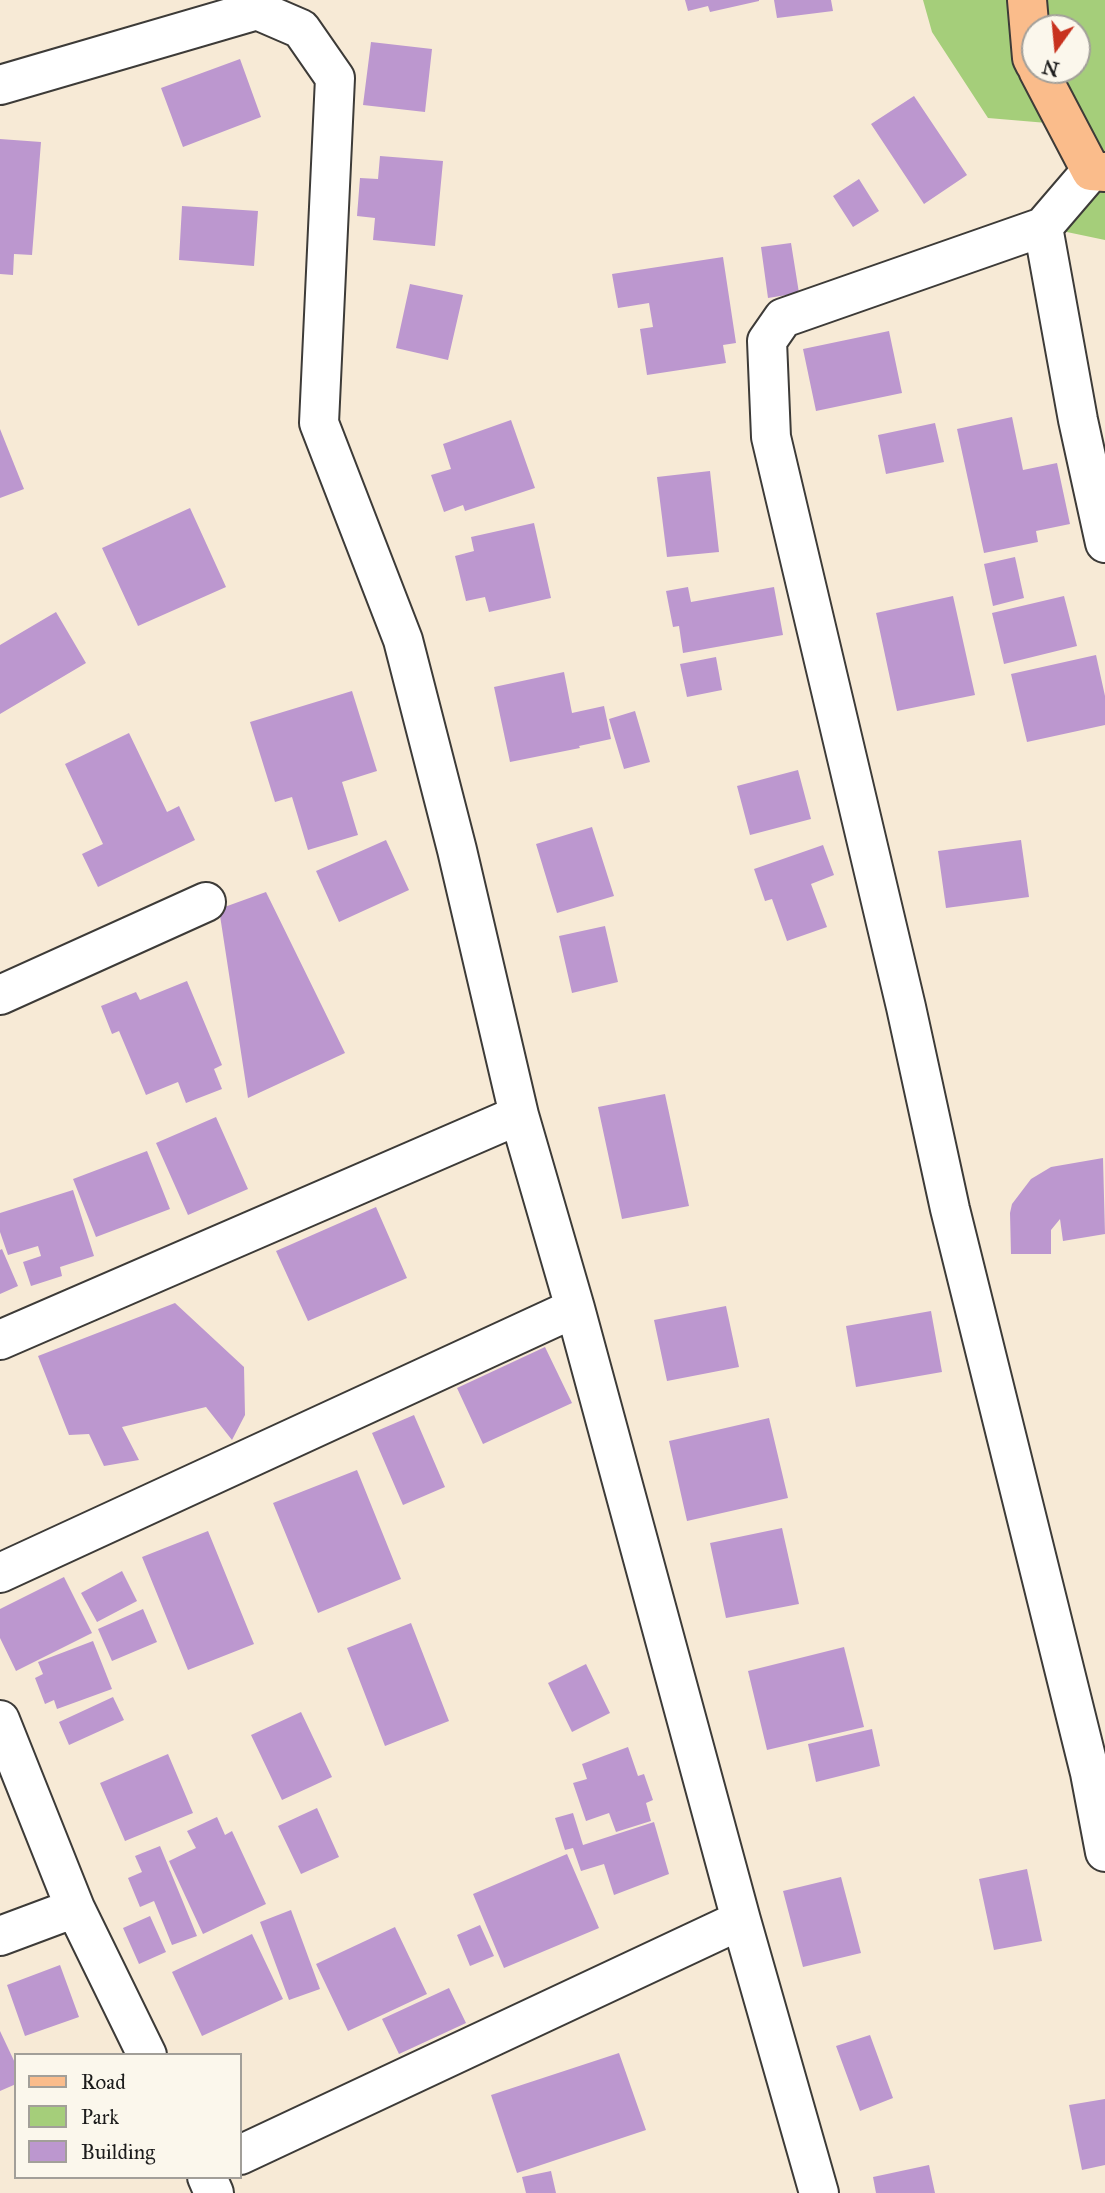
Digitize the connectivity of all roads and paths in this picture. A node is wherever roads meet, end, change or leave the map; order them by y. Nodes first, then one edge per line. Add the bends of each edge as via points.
1 (1046, 84) edge
2 (0, 85) edge
3 (1098, 172) edge
4 (1042, 227) junction
5 (1105, 543) edge
6 (206, 902) dead end
7 (0, 995) edge
8 (519, 1115) junction
9 (575, 1308) junction
10 (0, 1340) edge
11 (0, 1573) edge
12 (0, 1720) edge
13 (1105, 1852) edge
14 (75, 1908) junction
15 (741, 1920) junction
16 (0, 1936) edge
17 (146, 2053) edge
18 (242, 2154) edge
19 (819, 2193) edge

1 - 3 main road
2 - 8 street via 257,10 301,29 335,78 319,423 402,640
3 - 4 street
4 - 5 street
4 - 13 street via 783,318 768,341 770,424 950,1209 1090,1773
6 - 7 street
8 - 9 street
8 - 10 street
9 - 11 street
9 - 15 street
12 - 14 street
14 - 16 street
14 - 17 street
15 - 18 street
15 - 19 street

